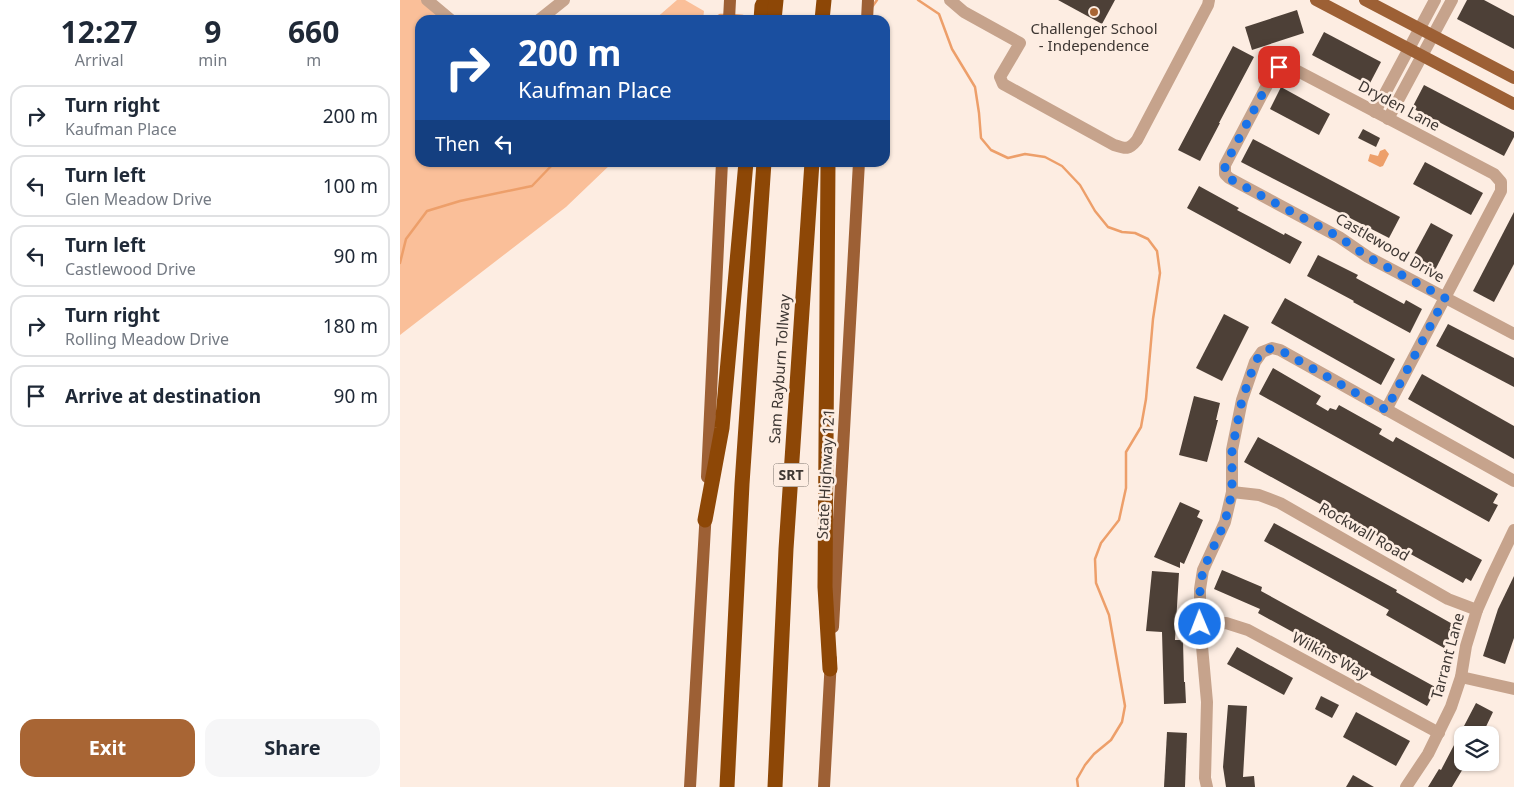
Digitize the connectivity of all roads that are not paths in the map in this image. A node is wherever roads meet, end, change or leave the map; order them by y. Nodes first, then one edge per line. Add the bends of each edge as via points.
1 (427, 0) edge
2 (564, 0) edge
3 (730, 0) edge
4 (764, 0) edge
5 (776, 0) edge
6 (824, 0) edge
7 (868, 0) edge
8 (950, 0) edge
9 (1209, 0) edge
10 (1316, 0) edge
11 (1365, 0) edge
12 (1435, 0) edge
13 (1452, 0) edge
14 (444, 15) edge
15 (544, 15) edge
16 (729, 15) edge
17 (762, 15) edge
18 (774, 15) edge
19 (822, 15) edge
20 (867, 15) edge
21 (1420, 28) junction
22 (1433, 35) junction
23 (1409, 49) junction
24 (1422, 56) junction
25 (1514, 78) edge
26 (1514, 104) edge
27 (1376, 112) junction
28 (1388, 119) junction
29 (722, 167) edge
30 (746, 167) edge
31 (764, 167) edge
32 (812, 167) edge
33 (828, 167) edge
34 (859, 167) edge
35 (1225, 174) joint
36 (1445, 298) junction
37 (1514, 334) edge
38 (1386, 410) junction
39 (1514, 481) edge
40 (1232, 492) junction
41 (705, 520) junction
42 (1514, 530) edge
43 (1477, 610) junction
44 (1200, 624) junction
45 (830, 669) junction
46 (1461, 677) junction
47 (1514, 689) edge
48 (1439, 733) junction
49 (690, 787) edge
50 (727, 787) edge
51 (775, 787) edge
52 (824, 787) edge
53 (1207, 787) edge
54 (1406, 787) edge

1 - 14 street
2 - 15 street
3 - 16 main road
4 - 17 highway
5 - 18 highway
6 - 19 highway
7 - 20 main road
8 - 9 street via 964,12 1020,42 1000,77 1004,84 1125,148 1137,140
10 - 23 main road
11 - 21 main road
12 - 21 street
13 - 22 street
21 - 22 main road
21 - 23 street
22 - 24 street
22 - 25 main road
23 - 24 main road
23 - 27 street
24 - 26 main road
24 - 28 street
27 - 28 street, Dryden Lane
27 - 35 street, Dryden Lane via 1288,66 1279,67 1225,165
28 - 36 street, Dryden Lane via 1494,174 1501,182 1501,191
29 - 41 main road
30 - 41 highway via 722,428
31 - 50 highway, Sam Rayburn Tollway via 742,484
32 - 51 highway, Sam Rayburn Tollway / SRT via 786,549
33 - 45 highway via 825,587
34 - 45 main road, State Highway 121
35 - 36 street, Castlewood Drive
36 - 37 street, Castlewood Drive
36 - 38 street
38 - 39 street
38 - 40 street via 1280,350 1272,348 1262,352 1255,362 1242,400 1232,450
40 - 43 street, Rockwall Road via 1259,495 1280,503 1448,599
40 - 44 street via 1225,522 1203,570
41 - 49 main road
42 - 43 street, Tarrant Lane
43 - 46 street, Tarrant Lane
44 - 48 street, Wilkins Way via 1226,623 1248,630
44 - 53 street via 1207,702
45 - 52 main road, State Highway 121
46 - 47 street
46 - 48 street, Tarrant Lane
48 - 54 street, Tarrant Lane

